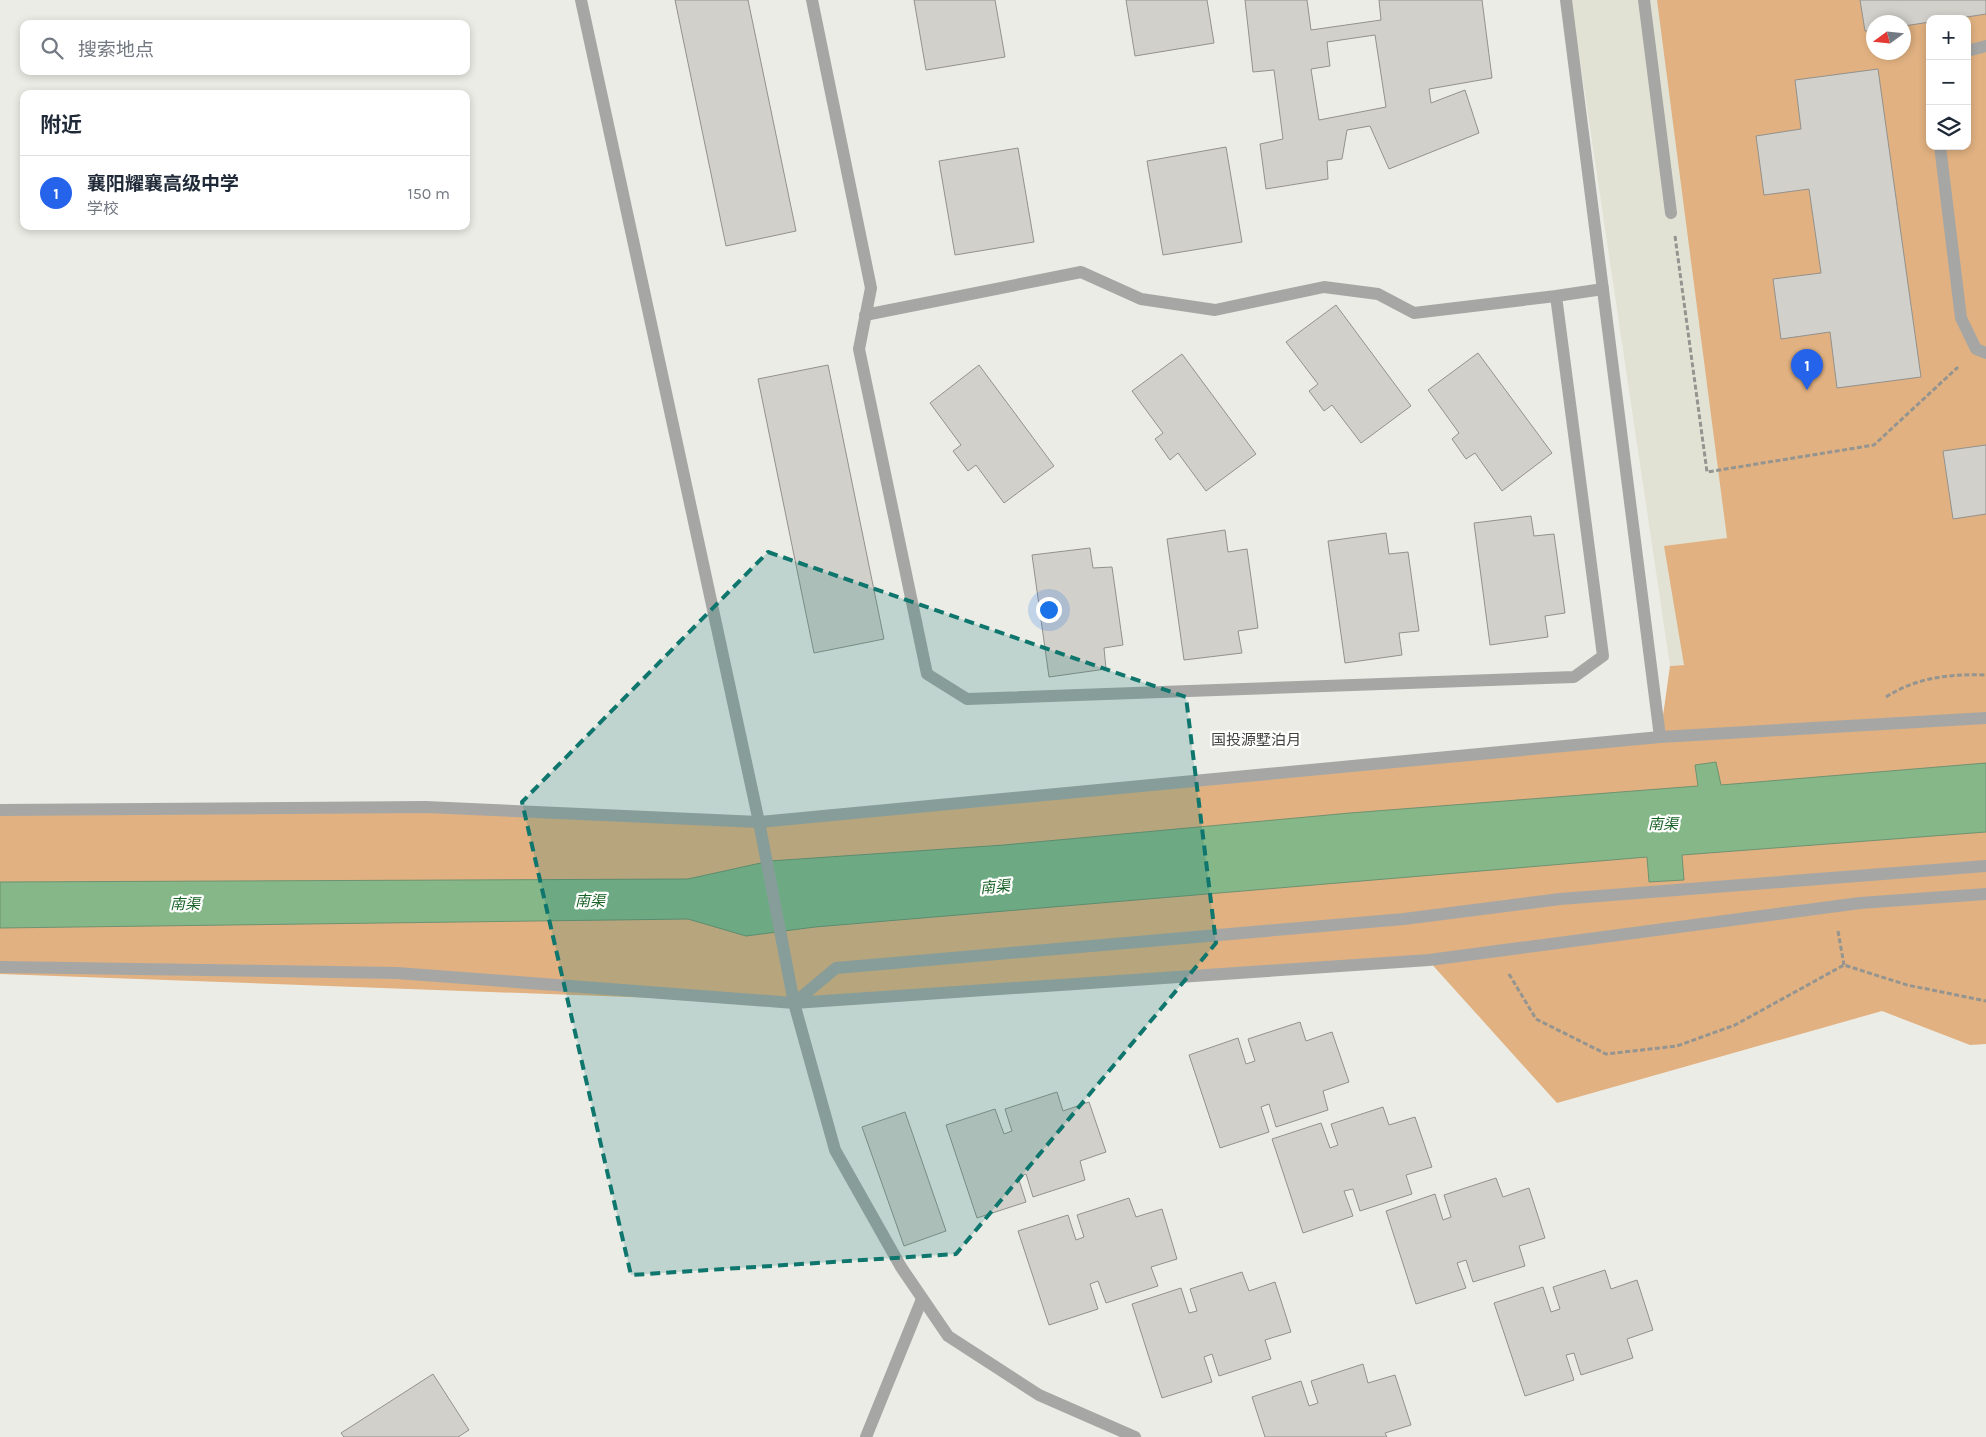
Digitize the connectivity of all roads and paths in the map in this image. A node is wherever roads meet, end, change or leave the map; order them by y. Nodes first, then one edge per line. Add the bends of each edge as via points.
1 (581, 0) edge
2 (812, 0) edge
3 (1566, 0) edge
4 (1644, 0) edge
5 (1986, 46) edge
6 (1971, 50) edge
7 (1940, 150) edge
8 (1672, 213) joint
9 (1603, 288) junction
10 (1556, 296) junction
11 (866, 316) junction
12 (1981, 351) edge
13 (1986, 675) edge
14 (1884, 699) dead end
15 (1986, 718) edge
16 (1660, 737) junction
17 (0, 810) edge
18 (759, 822) junction
19 (1986, 866) edge
20 (1986, 894) edge
21 (1833, 907) junction
22 (1494, 951) junction
23 (1844, 965) junction
24 (0, 968) edge
25 (1985, 1000) edge
26 (794, 1003) junction
27 (922, 1299) junction
28 (866, 1437) edge
29 (1135, 1437) edge

1 - 18 street
2 - 11 street via 871,288
3 - 9 street
4 - 8 street
5 - 6 street
7 - 12 street via 1961,318
8 - 12 path via 1707,472 1874,445
9 - 10 street
9 - 16 street
10 - 11 street via 1414,313 1378,294 1324,287 1215,310 1141,299 1081,272
10 - 11 street via 1603,656 1574,677 966,700 927,674 858,349
13 - 14 path via 1925,678 1898,689
15 - 16 street
16 - 18 street
17 - 18 street via 426,807
18 - 26 street
19 - 26 street via 1560,899 1404,919 836,968
20 - 21 street
21 - 22 street
21 - 23 path
22 - 23 path via 1536,1019 1606,1054 1677,1046 1735,1025
22 - 26 street via 1419,961
23 - 25 path via 1907,986
24 - 26 street via 397,973
26 - 27 street via 835,1150 900,1267
27 - 28 street
27 - 29 street via 948,1336 1039,1395

